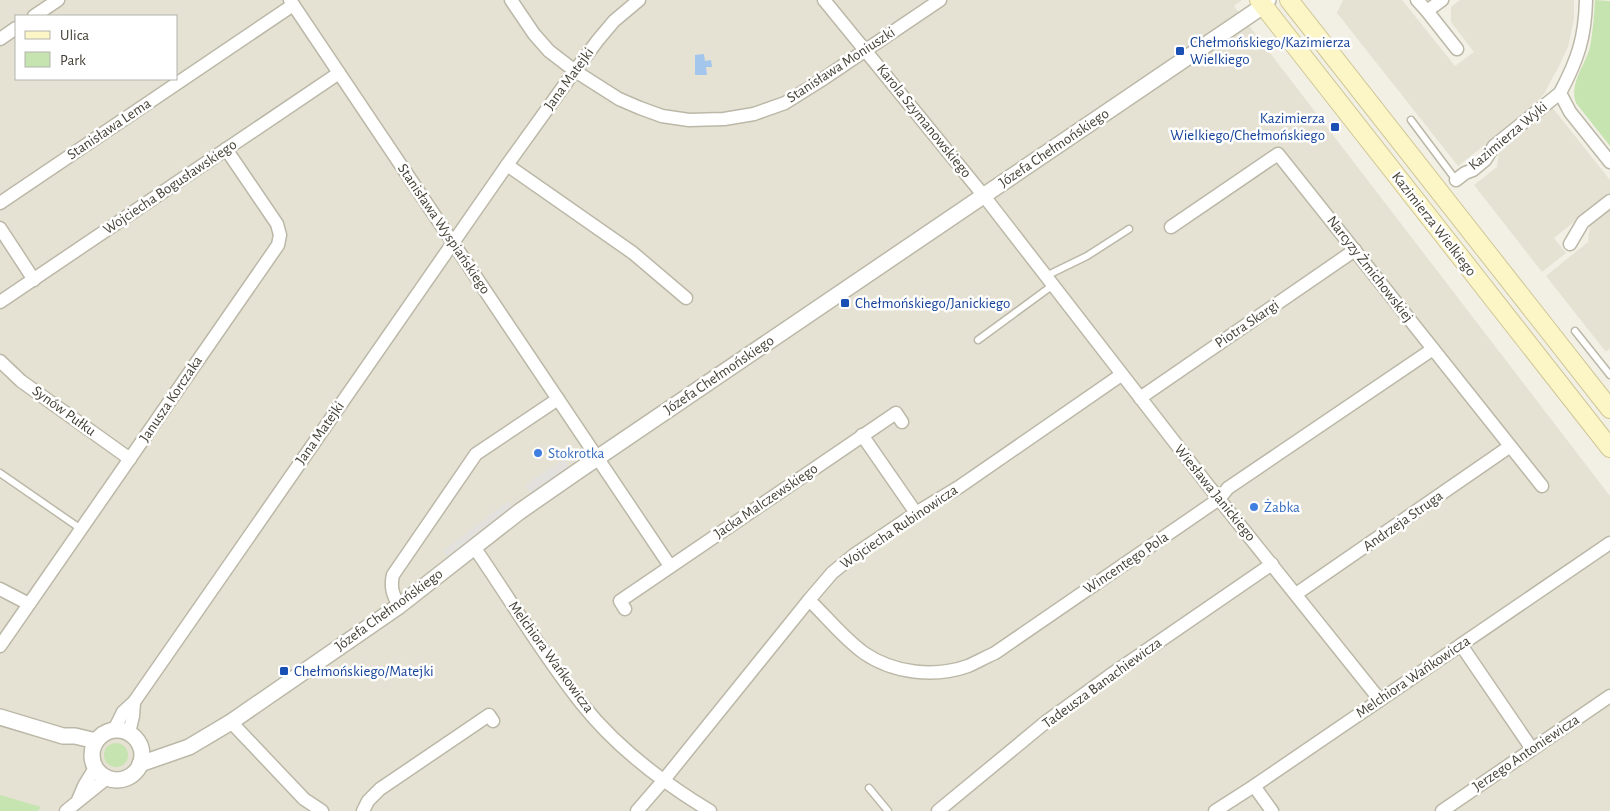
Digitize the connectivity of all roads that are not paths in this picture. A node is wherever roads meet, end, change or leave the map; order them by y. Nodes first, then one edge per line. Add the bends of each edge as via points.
1 (58, 0) edge
2 (510, 0) edge
3 (639, 0) edge
4 (824, 0) edge
5 (940, 0) edge
6 (1290, 0) edge
7 (1417, 0) edge
8 (1442, 0) edge
9 (1586, 0) edge
10 (291, 2) edge
11 (1263, 2) edge
12 (1427, 11) junction
13 (36, 15) edge
14 (15, 29) edge
15 (0, 39) edge
16 (1457, 49) dead end
17 (866, 50) junction
18 (575, 71) junction
19 (339, 73) junction
20 (1560, 93) junction
21 (1411, 120) dead end
22 (1384, 121) junction
23 (1365, 135) junction
24 (226, 149) junction
25 (1610, 162) edge
26 (507, 166) junction
27 (1456, 180) joint
28 (984, 196) junction
29 (1610, 201) edge
30 (0, 203) edge
31 (1171, 227) dead end
32 (0, 228) edge
33 (1129, 229) dead end
34 (453, 243) junction
35 (1570, 244) dead end
36 (1355, 250) junction
37 (34, 280) junction
38 (1050, 281) junction
39 (686, 298) dead end
40 (0, 302) edge
41 (1575, 331) dead end
42 (978, 340) dead end
43 (1433, 349) junction
44 (0, 361) edge
45 (1121, 375) junction
46 (1610, 375) edge
47 (1140, 398) junction
48 (558, 399) junction
49 (1610, 409) edge
50 (902, 422) dead end
51 (862, 436) junction
52 (1509, 447) junction
53 (1610, 448) edge
54 (598, 458) junction
55 (130, 459) junction
56 (0, 473) edge
57 (1542, 486) dead end
58 (1219, 499) junction
59 (916, 513) junction
60 (81, 529) junction
61 (474, 547) junction
62 (1608, 549) edge
63 (1272, 564) junction
64 (670, 566) junction
65 (0, 589) edge
66 (1296, 594) junction
67 (809, 600) junction
68 (29, 604) junction
69 (399, 606) junction
70 (625, 609) dead end
71 (1461, 645) junction
72 (0, 646) edge
73 (1610, 696) edge
74 (1380, 700) junction
75 (0, 717) edge
76 (493, 721) dead end
77 (232, 722) junction
78 (121, 731) junction
79 (140, 746) junction
80 (1532, 749) junction
81 (172, 752) junction
82 (97, 760) junction
83 (140, 764) junction
84 (663, 781) junction
85 (1254, 786) junction
86 (869, 788) dead end
87 (66, 811) edge
88 (322, 811) edge
89 (363, 811) edge
90 (637, 811) edge
91 (710, 811) edge
92 (888, 811) edge
93 (938, 811) edge
94 (1215, 811) edge
95 (1272, 811) edge
96 (1442, 811) edge

1 - 13 street
2 - 18 street, Stanisława Moniuszki via 544,45
3 - 18 street, Jana Matejki via 614,21
4 - 17 street, Karola Szymanowskiego
5 - 17 street, Stanisława Moniuszki
6 - 22 main road, Kazimierza Wielkiego
7 - 12 street
8 - 12 street
9 - 20 street via 1582,42
10 - 19 street, Stanisława Wyspiańskiego
10 - 30 street, Stanisława Lema
11 - 23 main road, Kazimierza Wielkiego
11 - 28 street, Józefa Chełmońskiego
12 - 16 street
14 - 15 street
17 - 18 street, Stanisława Moniuszki via 785,102 754,114 724,119 689,120 662,116 619,99
17 - 28 street, Karola Szymanowskiego
18 - 26 street, Jana Matejki
19 - 24 street, Wojciecha Bogusławskiego
19 - 34 street, Stanisława Wyspiańskiego
20 - 25 street via 1570,112
20 - 27 street, Kazimierza Wyki via 1494,146 1485,160
21 - 27 lane
22 - 23 main road
22 - 49 main road, Kazimierza Wielkiego
23 - 53 main road, Kazimierza Wielkiego
24 - 37 street, Wojciecha Bogusławskiego
24 - 55 street, Janusza Korczaka via 277,224 278,245
26 - 34 street, Jana Matejki
26 - 39 street via 633,253
28 - 38 street, Wiesława Janickiego
28 - 54 street, Józefa Chełmońskiego
29 - 35 street via 1583,222
31 - 36 street, Narcyzy Żmichowskiej via 1278,154
32 - 37 street
33 - 38 lane
34 - 48 street, Stanisława Wyspiańskiego
34 - 78 street, Jana Matejki via 134,702 133,716
36 - 43 street, Narcyzy Żmichowskiej
36 - 47 street, Piotra Skargi
37 - 40 street, Wojciecha Bogusławskiego
38 - 42 lane
38 - 45 street, Wiesława Janickiego
41 - 46 lane
43 - 52 street, Narcyzy Żmichowskiej
43 - 58 street, Wincentego Pola via 1228,488
44 - 55 street, Synów Pułku via 21,381
45 - 47 street, Wiesława Janickiego
45 - 59 street, Wojciecha Rubinowicza
47 - 58 street, Wiesława Janickiego
48 - 54 street, Stanisława Wyspiańskiego
48 - 69 street via 476,454 393,575 393,594
50 - 51 street, Jacka Malczewskiego via 896,412
51 - 59 street
51 - 64 street, Jacka Malczewskiego
52 - 57 street, Narcyzy Żmichowskiej
52 - 66 street, Andrzeja Struga
54 - 61 street, Józefa Chełmońskiego
54 - 64 street
55 - 60 street, Janusza Korczaka
56 - 60 lane
58 - 63 street, Wiesława Janickiego
58 - 67 street, Wincentego Pola via 996,653 967,666 921,673 892,667 865,654
59 - 67 street, Wojciecha Rubinowicza via 854,555 832,573
60 - 68 street, Janusza Korczaka
61 - 69 street, Józefa Chełmońskiego
61 - 84 street, Melchiora Wańkowicza via 582,705
62 - 71 street, Melchiora Wańkowicza
63 - 66 street, Wiesława Janickiego
63 - 93 street, Tadeusza Banachiewicza via 1047,721
64 - 70 street, Jacka Malczewskiego via 620,601
65 - 68 street
66 - 74 street, Wiesława Janickiego
67 - 84 street, Wojciecha Rubinowicza
68 - 72 street, Janusza Korczaka
69 - 77 street, Józefa Chełmońskiego
71 - 74 street, Melchiora Wańkowicza
71 - 80 street
73 - 80 street, Jerzego Antoniewicza
74 - 85 street, Melchiora Wańkowicza
75 - 82 street via 63,736 75,736
76 - 89 street via 489,715 380,789
77 - 81 street, Józefa Chełmońskiego via 196,744
77 - 88 street via 304,799
78 - 79 street via 133,736
78 - 82 street via 107,732
79 - 81 street, Józefa Chełmońskiego
79 - 83 street
80 - 96 street, Jerzego Antoniewicza
81 - 83 street, Józefa Chełmońskiego
82 - 83 street via 121,780 129,777
82 - 87 street via 78,800
84 - 90 street, Wojciecha Rubinowicza
84 - 91 street, Melchiora Wańkowicza
85 - 94 street, Melchiora Wańkowicza
85 - 95 street
86 - 92 lane

